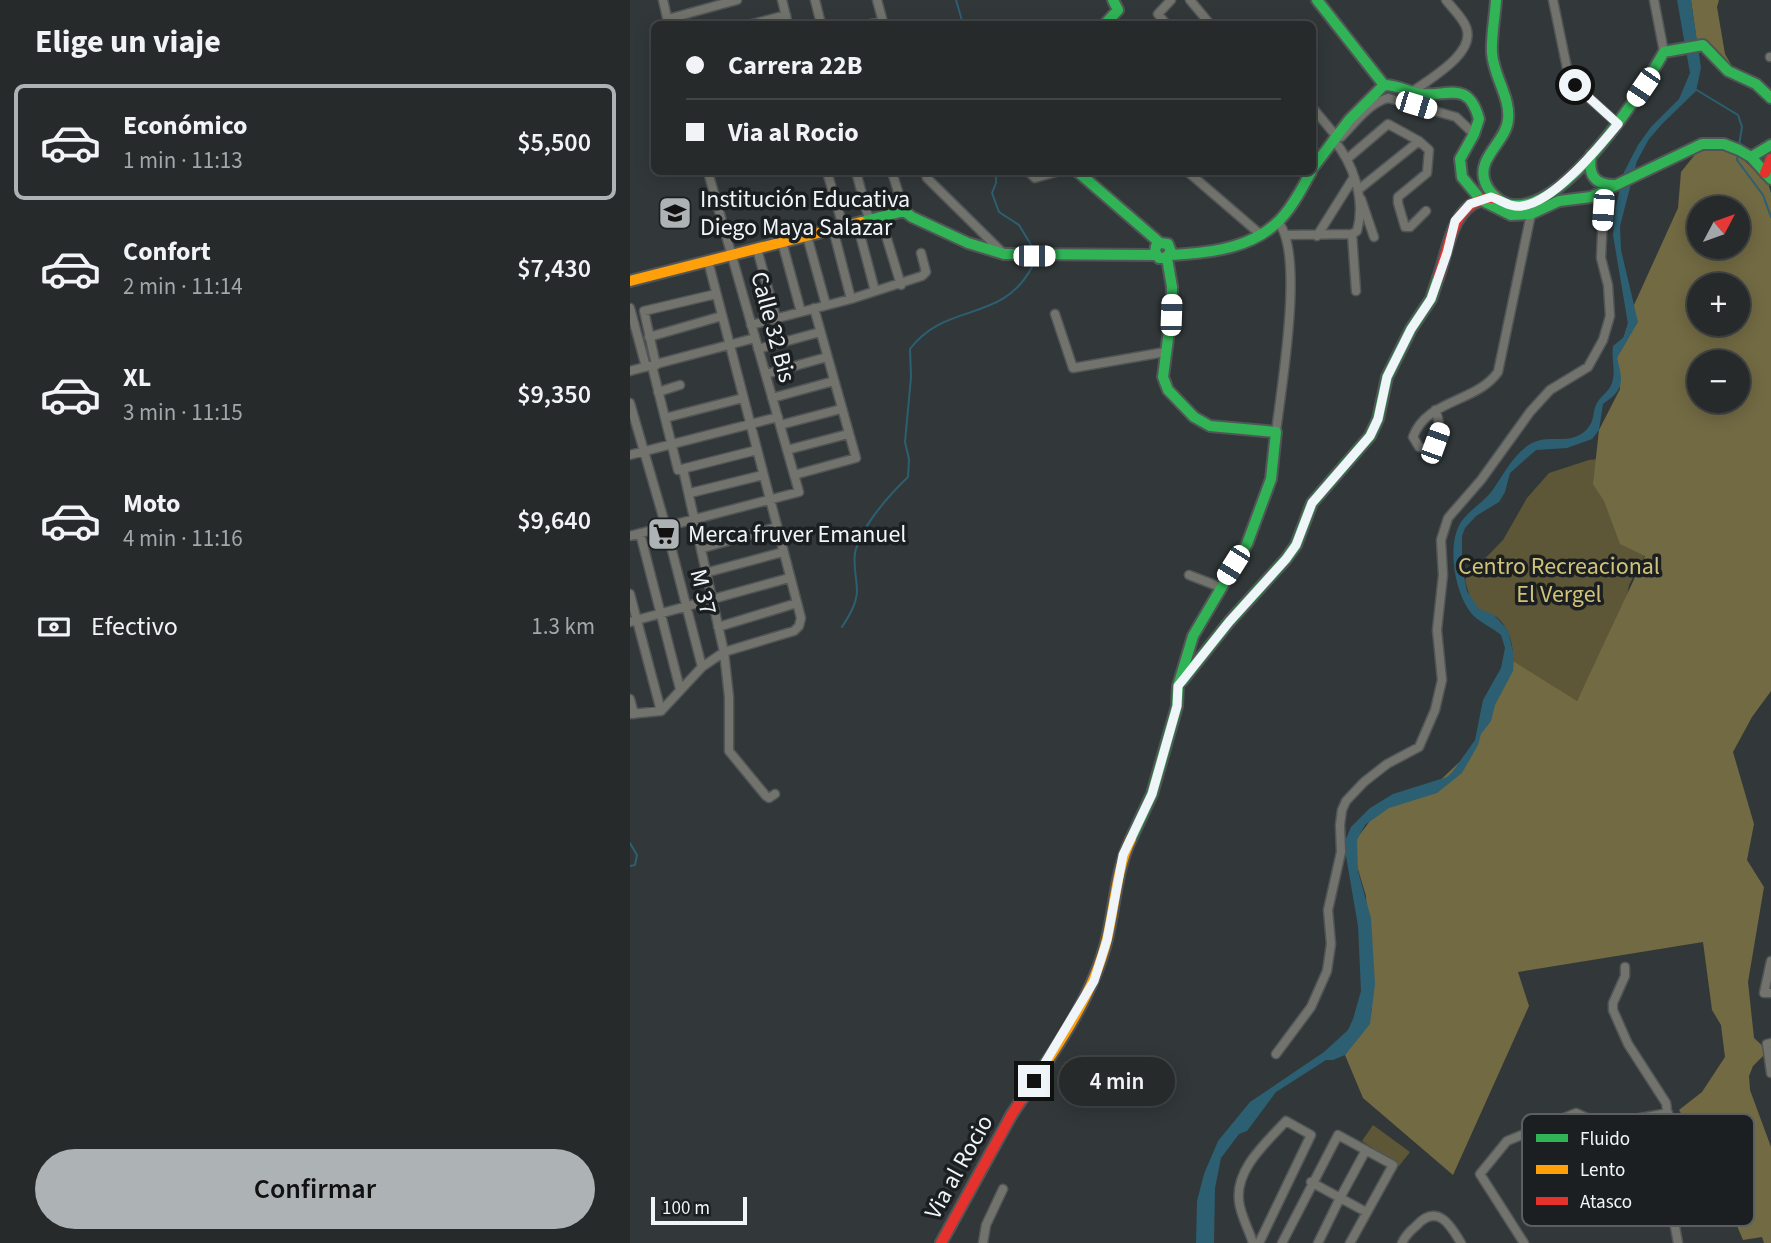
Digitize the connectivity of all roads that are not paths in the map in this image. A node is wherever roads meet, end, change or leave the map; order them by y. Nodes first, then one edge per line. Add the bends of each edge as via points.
1 (663, 0) edge
2 (737, 0) edge
3 (782, 0) edge
4 (815, 0) edge
5 (1113, 0) edge
6 (1171, 0) edge
7 (1190, 0) edge
8 (1446, 0) edge
9 (1496, 0) edge
10 (1553, 0) edge
11 (1654, 0) edge
12 (879, 1) edge
13 (1323, 2) edge
14 (787, 20) edge
15 (668, 21) edge
16 (671, 21) edge
17 (820, 21) edge
18 (883, 21) edge
19 (1108, 21) edge
20 (1164, 21) edge
21 (1208, 21) edge
22 (1670, 50) junction
23 (1384, 85) junction
24 (1412, 92) junction
25 (1771, 98) edge
26 (1316, 113) edge
27 (1618, 124) junction
28 (1474, 134) junction
29 (1335, 139) junction
30 (1419, 141) junction
31 (1771, 145) edge
32 (1591, 155) junction
33 (1751, 158) junction
34 (1348, 159) junction
35 (1771, 159) edge
36 (1316, 163) edge
37 (709, 175) edge
38 (828, 175) edge
39 (857, 175) edge
40 (893, 175) edge
41 (926, 175) edge
42 (1082, 175) edge
43 (1191, 175) edge
44 (1309, 175) edge
45 (1768, 176) edge
46 (1354, 177) junction
47 (1569, 177) junction
48 (1609, 188) junction
49 (1359, 193) junction
50 (1497, 199) junction
51 (1584, 199) junction
52 (1481, 200) junction
53 (904, 211) junction
54 (1426, 211) dead end
55 (1531, 214) junction
56 (875, 218) junction
57 (1279, 222) junction
58 (857, 223) junction
59 (838, 228) junction
60 (1260, 234) junction
61 (1352, 234) junction
62 (1286, 235) junction
63 (807, 236) junction
64 (1317, 236) junction
65 (1374, 237) dead end
66 (782, 242) junction
67 (757, 249) junction
68 (921, 253) dead end
69 (1163, 253) junction
70 (1004, 254) junction
71 (733, 255) junction
72 (708, 261) junction
73 (630, 281) edge
74 (901, 285) junction
75 (875, 291) junction
76 (1356, 291) dead end
77 (716, 294) junction
78 (851, 299) junction
79 (826, 305) junction
80 (630, 308) edge
81 (814, 308) junction
82 (802, 312) junction
83 (1055, 314) dead end
84 (722, 316) junction
85 (776, 318) junction
86 (751, 325) junction
87 (820, 332) junction
88 (649, 337) junction
89 (755, 338) junction
90 (729, 345) junction
91 (758, 349) junction
92 (1165, 352) junction
93 (827, 357) junction
94 (651, 366) junction
95 (630, 371) edge
96 (766, 374) junction
97 (834, 382) junction
98 (680, 385) dead end
99 (658, 392) junction
100 (743, 398) junction
101 (772, 398) junction
102 (630, 403) edge
103 (841, 409) junction
104 (1435, 411) junction
105 (665, 418) junction
106 (779, 421) junction
107 (750, 424) junction
108 (1276, 432) junction
109 (848, 434) junction
110 (672, 444) junction
111 (757, 450) junction
112 (787, 450) junction
113 (644, 452) junction
114 (630, 455) edge
115 (683, 468) junction
116 (763, 475) junction
117 (794, 475) junction
118 (690, 493) junction
119 (770, 501) junction
120 (695, 519) junction
121 (666, 527) junction
122 (777, 527) junction
123 (640, 533) junction
124 (630, 536) edge
125 (702, 548) junction
126 (783, 552) junction
127 (705, 573) junction
128 (1189, 575) dead end
129 (789, 578) junction
130 (1220, 587) junction
131 (630, 594) edge
132 (711, 600) junction
133 (797, 603) junction
134 (686, 606) junction
135 (660, 613) junction
136 (634, 621) edge
137 (718, 627) junction
138 (724, 652) junction
139 (702, 667) junction
140 (1178, 686) junction
141 (680, 689) junction
142 (630, 699) edge
143 (661, 711) junction
144 (632, 714) edge
145 (775, 794) dead end
146 (1771, 961) edge
147 (1625, 967) dead end
148 (1768, 993) edge
149 (1769, 1044) edge
150 (1276, 1054) dead end
151 (1771, 1073) edge
152 (1668, 1113) joint
153 (1662, 1114) edge
154 (1522, 1135) edge
155 (1366, 1150) junction
156 (1311, 1182) junction
157 (1003, 1189) dead end
158 (1339, 1198) junction
159 (1366, 1212) junction
160 (941, 1243) edge
161 (984, 1243) edge
162 (1253, 1243) edge
163 (1259, 1243) edge
164 (1282, 1243) edge
165 (1318, 1243) edge
166 (1350, 1243) edge
167 (1402, 1243) edge
168 (1461, 1243) edge
169 (1524, 1243) edge

1 - 15 street
2 - 16 street
3 - 14 street
4 - 17 street
5 - 19 main road via 1118,10
6 - 20 street via 1158,14
7 - 21 street
8 - 24 street via 1466,27 1468,38 1450,64
9 - 50 main road via 1492,54 1509,116 1502,140 1485,160 1483,178
10 - 27 street via 1569,74 1577,88
11 - 22 street
12 - 18 street
13 - 23 main road
22 - 25 main road via 1703,45 1728,71
22 - 27 main road
23 - 24 main road
23 - 29 main road
24 - 28 main road via 1459,93 1479,118
26 - 29 street
27 - 32 main road
28 - 29 street via 1455,117 1388,98
28 - 52 main road via 1460,168
29 - 34 street
29 - 36 main road
30 - 34 street via 1388,124
30 - 49 street
30 - 54 street via 1429,150 1427,173 1398,197 1398,203 1405,227
31 - 33 main road
32 - 47 main road
32 - 48 main road via 1591,175
33 - 45 main road
33 - 48 main road via 1724,144 1702,144
34 - 46 street
35 - 45 main road
37 - 71 street, Calle 32 Bis
38 - 59 street
39 - 56 street
40 - 53 street
41 - 70 street
42 - 69 main road via 1148,231
43 - 60 street
44 - 57 main road
46 - 49 street
46 - 64 street
47 - 50 main road via 1528,205 1511,206
47 - 51 main road via 1586,179 1590,189
48 - 51 main road
48 - 150 street via 1601,258 1610,316 1603,340 1588,366 1550,390 1530,412 1448,519 1441,540 1443,575 1437,630 1442,680 1435,710 1419,747 1364,782 1342,810 1341,852 1328,910 1331,944 1327,971 1311,1007
49 - 61 street via 1359,225
49 - 65 street
50 - 52 main road
51 - 55 main road via 1559,201
52 - 55 main road via 1511,215
52 - 140 main road via 1470,204 1455,221 1431,299 1387,377 1370,436 1312,503 1286,559
53 - 56 main road
53 - 70 main road via 968,243
55 - 104 street via 1498,372 1490,382
56 - 58 main road
56 - 74 street
57 - 60 main road
57 - 62 street
58 - 59 main road
58 - 75 street
59 - 63 main road
59 - 78 street
60 - 69 main road via 1231,249
61 - 64 street
61 - 76 street
62 - 64 street
62 - 108 street via 1290,300
63 - 66 main road
63 - 79 street
66 - 67 main road
66 - 82 street
67 - 71 main road
67 - 85 street
68 - 74 street via 926,272
69 - 70 main road
69 - 92 main road via 1172,287
71 - 72 main road
71 - 86 street, Calle 32 Bis
72 - 73 main road
72 - 77 street
74 - 75 street
75 - 78 street
77 - 84 street
77 - 88 street via 644,311
78 - 79 street
79 - 81 street
80 - 94 street
81 - 82 street
81 - 87 street
82 - 85 street
83 - 92 street via 1073,368
84 - 88 street
84 - 90 street
85 - 86 street
86 - 89 street, Calle 32 Bis
87 - 91 street
87 - 93 street
88 - 94 street
89 - 90 street
89 - 91 street, Calle 32 Bis
90 - 94 street
90 - 100 street
91 - 96 street, Calle 32 Bis
92 - 108 main road via 1163,377 1168,390 1194,418 1210,426
93 - 96 street
93 - 97 street
94 - 95 street
94 - 99 street
96 - 101 street, Calle 32 Bis
97 - 101 street
97 - 103 street
98 - 99 street
99 - 105 street
100 - 105 street
100 - 107 street
101 - 106 street, Calle 32 Bis
102 - 113 street, M 37
103 - 106 street
103 - 109 street
104 - 104 street via 1416,429 1413,437 1419,447 1427,449 1435,443 1440,428
105 - 110 street
106 - 107 street
106 - 112 street, Calle 32 Bis
107 - 110 street
107 - 111 street
108 - 130 main road, Via al Rocio via 1271,479 1247,544
109 - 112 street
109 - 117 street via 856,457
110 - 113 street
110 - 115 street via 678,470
111 - 115 street
111 - 116 street
112 - 117 street, Calle 32 Bis
113 - 114 street
113 - 121 street, M 37
115 - 118 street
116 - 118 street
116 - 119 street
117 - 119 street, Calle 32 Bis via 799,492
118 - 120 street
119 - 120 street
119 - 122 street
120 - 121 street
120 - 125 street
121 - 123 street
121 - 134 street, M 37
122 - 125 street
122 - 126 street
123 - 124 street
123 - 135 street
125 - 127 street
126 - 127 street
126 - 129 street
127 - 132 street
128 - 130 street
129 - 132 street
129 - 133 street
130 - 140 main road, Via al Rocio via 1194,636
131 - 136 street
132 - 134 street
132 - 137 street
133 - 137 street
133 - 138 street via 801,618 794,631
134 - 135 street
134 - 139 street, M 37
135 - 136 street
135 - 141 street
136 - 143 street
137 - 138 street
138 - 139 street
138 - 145 street via 729,751 769,798
139 - 141 street
140 - 160 main road, Via al Rocio via 1177,706 1152,794 1123,855 1094,981 1012,1114
141 - 143 street
142 - 144 street
143 - 144 street
146 - 148 street
147 - 152 street via 1613,1010 1628,1044 1663,1096
149 - 151 street
152 - 153 street
154 - 169 street via 1507,1141 1480,1174
155 - 156 street via 1338,1135
155 - 158 street
155 - 159 street via 1393,1165
156 - 158 street
156 - 164 street
157 - 161 street via 986,1225
158 - 159 street
158 - 165 street
159 - 166 street
162 - 163 street via 1238,1200 1243,1173 1286,1121 1311,1135
167 - 168 street via 1422,1219 1434,1216 1448,1222

